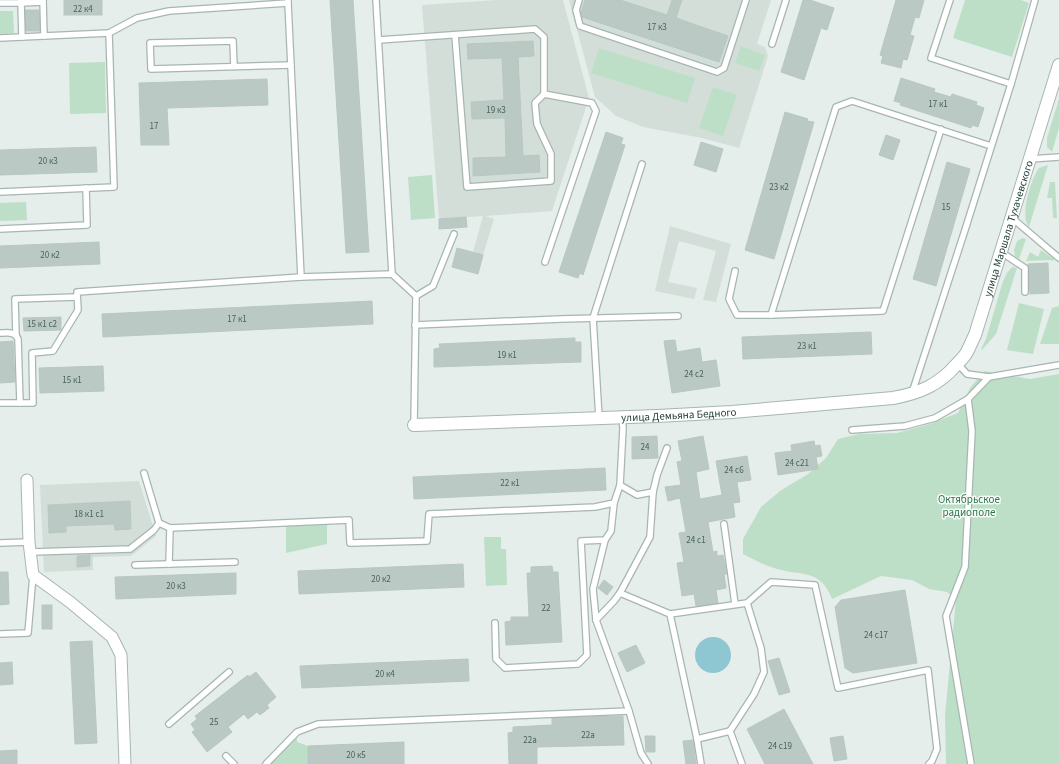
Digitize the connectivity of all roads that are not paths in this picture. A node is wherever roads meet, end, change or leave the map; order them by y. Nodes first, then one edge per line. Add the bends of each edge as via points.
1 (376, 0) edge
2 (579, 0) edge
3 (746, 0) edge
4 (786, 0) edge
5 (950, 0) edge
6 (1035, 0) edge
7 (21, 1) edge
8 (43, 1) edge
9 (288, 2) edge
10 (0, 3) edge
11 (110, 33) junction
12 (455, 35) junction
13 (44, 36) junction
14 (22, 37) junction
15 (0, 38) edge
16 (379, 40) junction
17 (772, 44) dead end
18 (291, 65) junction
19 (1059, 65) edge
20 (234, 67) junction
21 (1011, 84) junction
22 (544, 94) junction
23 (941, 129) junction
24 (991, 146) junction
25 (1059, 157) edge
26 (1030, 159) junction
27 (642, 164) dead end
28 (86, 188) junction
29 (0, 192) edge
30 (1011, 218) junction
31 (0, 229) edge
32 (454, 234) dead end
33 (1001, 252) junction
34 (1059, 258) edge
35 (545, 262) dead end
36 (735, 271) dead end
37 (392, 274) junction
38 (301, 277) junction
39 (1025, 292) dead end
40 (416, 296) junction
41 (77, 297) junction
42 (771, 315) junction
43 (678, 316) dead end
44 (593, 318) junction
45 (415, 325) junction
46 (0, 333) edge
47 (16, 335) junction
48 (958, 364) junction
49 (1059, 365) edge
50 (989, 377) junction
51 (940, 381) joint
52 (912, 394) junction
53 (968, 398) junction
54 (0, 403) edge
55 (20, 403) junction
56 (599, 418) junction
57 (622, 418) junction
58 (414, 425) joint
59 (852, 430) dead end
60 (667, 448) dead end
61 (144, 473) dead end
62 (27, 480) dead end
63 (620, 485) junction
64 (653, 492) junction
65 (614, 503) junction
66 (159, 524) junction
67 (724, 524) dead end
68 (170, 528) junction
69 (606, 540) junction
70 (0, 543) edge
71 (30, 547) junction
72 (235, 562) dead end
73 (169, 564) junction
74 (135, 565) dead end
75 (33, 575) junction
76 (620, 593) junction
77 (747, 603) junction
78 (736, 604) junction
79 (670, 614) junction
80 (596, 620) junction
81 (495, 623) dead end
82 (0, 634) edge
83 (229, 672) dead end
84 (630, 711) junction
85 (169, 724) dead end
86 (730, 731) junction
87 (697, 739) junction
88 (226, 756) dead end
89 (125, 764) edge
90 (234, 764) edge
91 (266, 764) edge
92 (648, 764) edge
93 (701, 764) edge
94 (742, 764) edge
95 (929, 764) edge
96 (971, 764) edge

1 - 16 lane
2 - 3 lane via 576,10 580,26 717,72 724,68
4 - 17 lane
5 - 21 lane via 931,58
6 - 21 lane
7 - 8 lane
7 - 10 lane
7 - 14 lane
8 - 13 lane
9 - 11 lane via 169,11 137,18
9 - 18 lane
11 - 13 lane
11 - 28 lane via 114,187
12 - 16 lane
12 - 22 lane via 535,29 544,37
12 - 22 lane via 467,188 551,181 551,154 537,124 535,103
13 - 14 lane
14 - 15 lane
16 - 37 lane
18 - 20 lane
18 - 38 lane
19 - 26 street, улица Маршала Тухачевского
20 - 20 lane via 151,70 150,43 233,41
21 - 24 lane
22 - 35 lane via 592,103 596,111
23 - 24 lane
23 - 42 lane via 883,311
23 - 42 lane via 852,101 836,107
24 - 52 lane
25 - 26 lane
26 - 30 street, улица Маршала Тухачевского
27 - 44 lane
28 - 29 lane
28 - 31 lane via 87,226
30 - 33 street, улица Маршала Тухачевского
30 - 34 lane
32 - 40 lane via 433,286
33 - 39 lane via 1025,268
33 - 48 street, улица Маршала Тухачевского via 975,335
36 - 42 lane via 728,299 737,315
37 - 38 lane
37 - 40 lane
38 - 41 lane via 77,292
40 - 45 lane
41 - 47 lane via 15,299
41 - 55 lane via 78,310 53,352 32,353 33,403
43 - 44 lane
44 - 45 lane
44 - 56 lane
45 - 58 lane
46 - 47 lane
47 - 55 lane
48 - 50 lane via 967,374
48 - 51 street, улица Маршала Тухачевского
49 - 50 lane
50 - 53 lane
51 - 52 street, улица Демьяна Бедного
52 - 57 street, улица Демьяна Бедного via 893,398 732,412
53 - 59 lane via 935,418 905,426
53 - 96 lane via 972,431 965,566 946,616
54 - 55 lane
56 - 57 street, улица Демьяна Бедного
56 - 58 street, улица Демьяна Бедного
57 - 63 lane
60 - 64 lane
61 - 66 lane
62 - 71 street
63 - 64 lane via 638,495
63 - 65 lane
64 - 76 lane via 650,537
65 - 68 lane via 595,507 429,514 427,541 350,543 349,520
65 - 69 lane via 611,531
66 - 68 lane
66 - 71 lane via 130,549
67 - 78 lane
68 - 73 lane
69 - 80 lane via 593,589
69 - 81 lane via 581,541 586,655 578,664 505,668 496,659
70 - 71 lane
71 - 75 street
72 - 73 lane
73 - 74 lane
75 - 82 lane via 28,633
75 - 89 street via 112,637 121,655
76 - 79 lane
76 - 80 lane
77 - 78 lane
77 - 86 lane via 761,648 764,672 754,694
77 - 95 lane via 771,582 815,586 838,688 928,670 937,749
78 - 79 lane
79 - 87 lane
80 - 84 lane
83 - 85 lane
84 - 91 lane via 318,724 297,732
84 - 92 lane via 641,753
86 - 87 lane
86 - 94 lane
87 - 93 lane
88 - 90 lane

